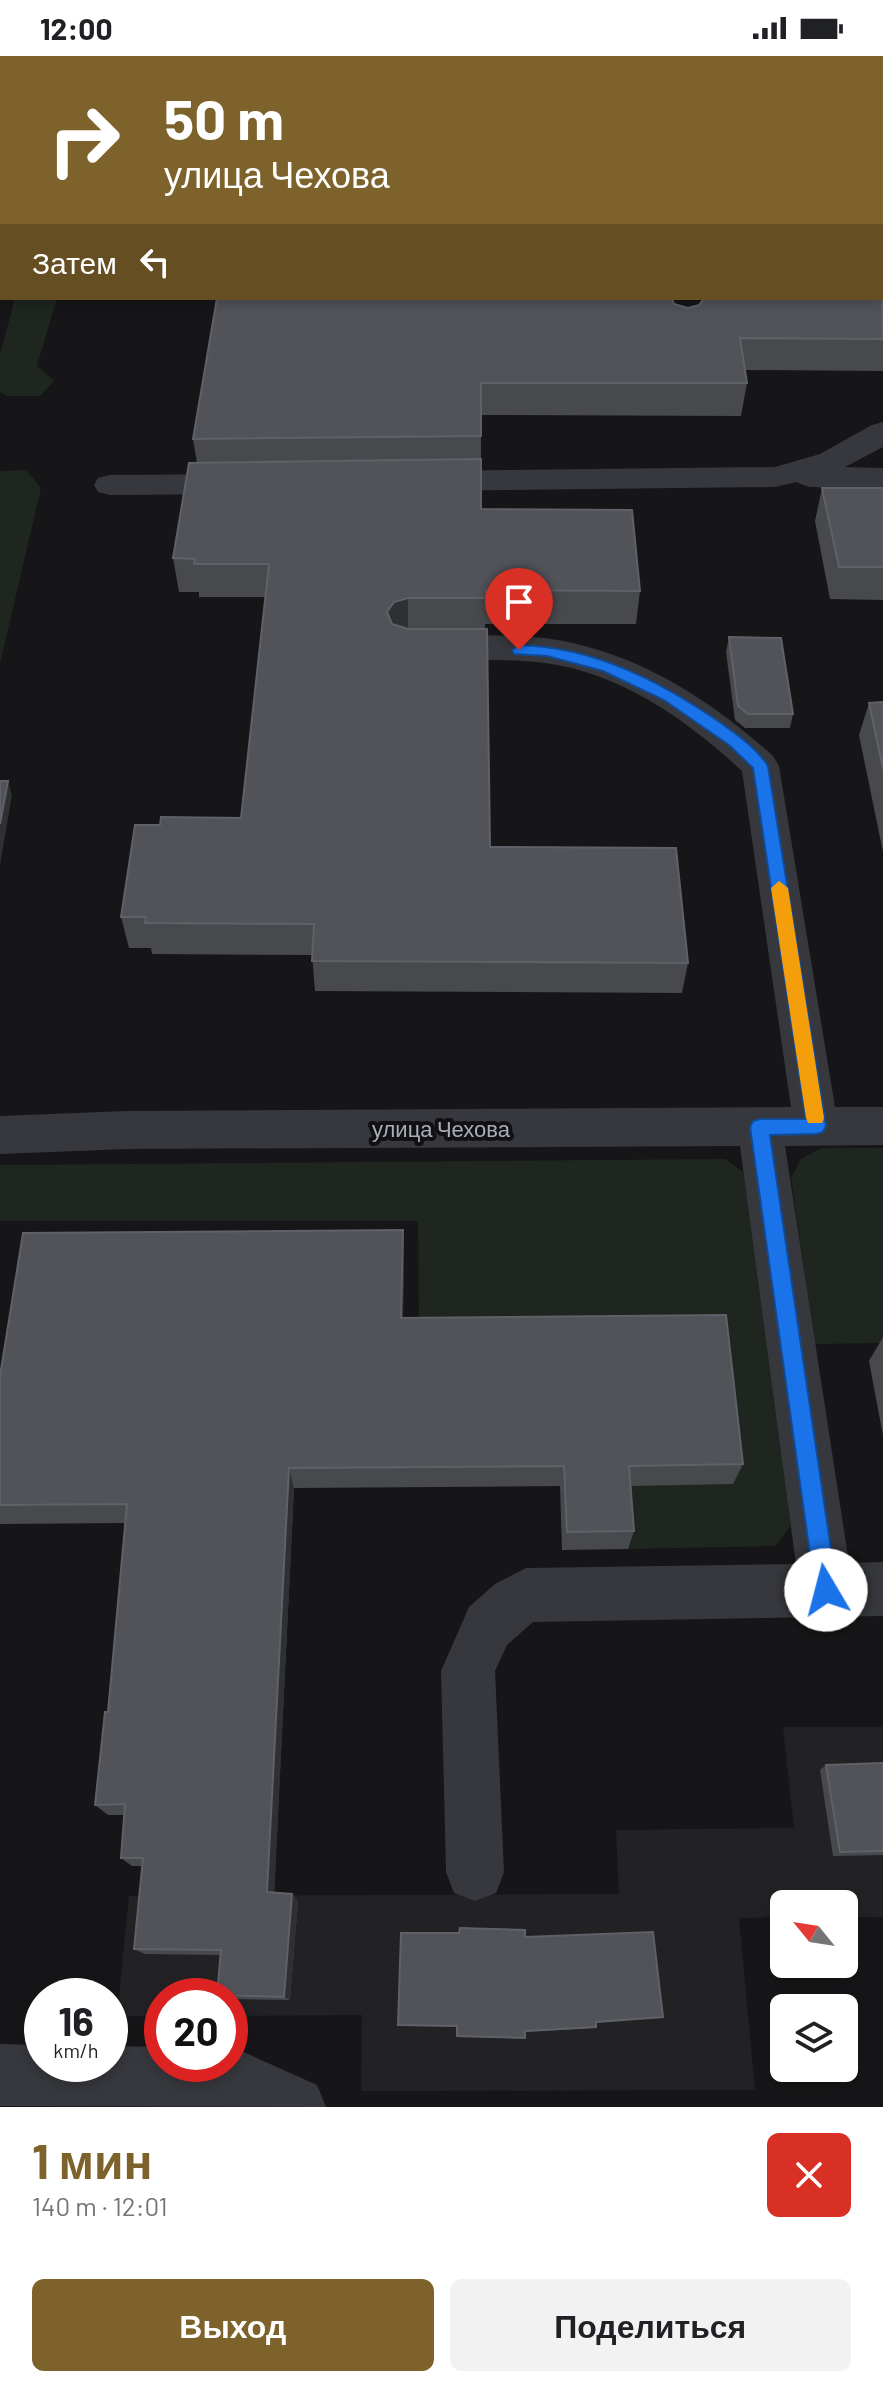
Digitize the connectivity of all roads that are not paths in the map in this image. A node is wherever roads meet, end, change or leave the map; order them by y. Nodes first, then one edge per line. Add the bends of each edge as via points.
1 (883, 432) edge
2 (775, 477) junction
3 (883, 478) edge
4 (391, 482) edge
5 (281, 483) edge
6 (110, 485) dead end
7 (409, 647) edge
8 (816, 1126) junction
9 (883, 1126) edge
10 (760, 1127) junction
11 (0, 1135) edge
12 (883, 1589) edge
13 (826, 1590) junction
14 (475, 1872) dead end
15 (0, 2075) edge
16 (295, 2107) edge

1 - 2 street via 819,468
2 - 3 street
2 - 4 street
5 - 6 street
7 - 8 street via 547,651 608,667 670,696 735,741 760,766
8 - 9 street, улица Чехова
8 - 10 street, улица Чехова
10 - 11 street, улица Чехова
10 - 13 street
12 - 13 street
13 - 14 street via 526,1595 499,1611 477,1639 468,1671
15 - 16 street via 237,2080

